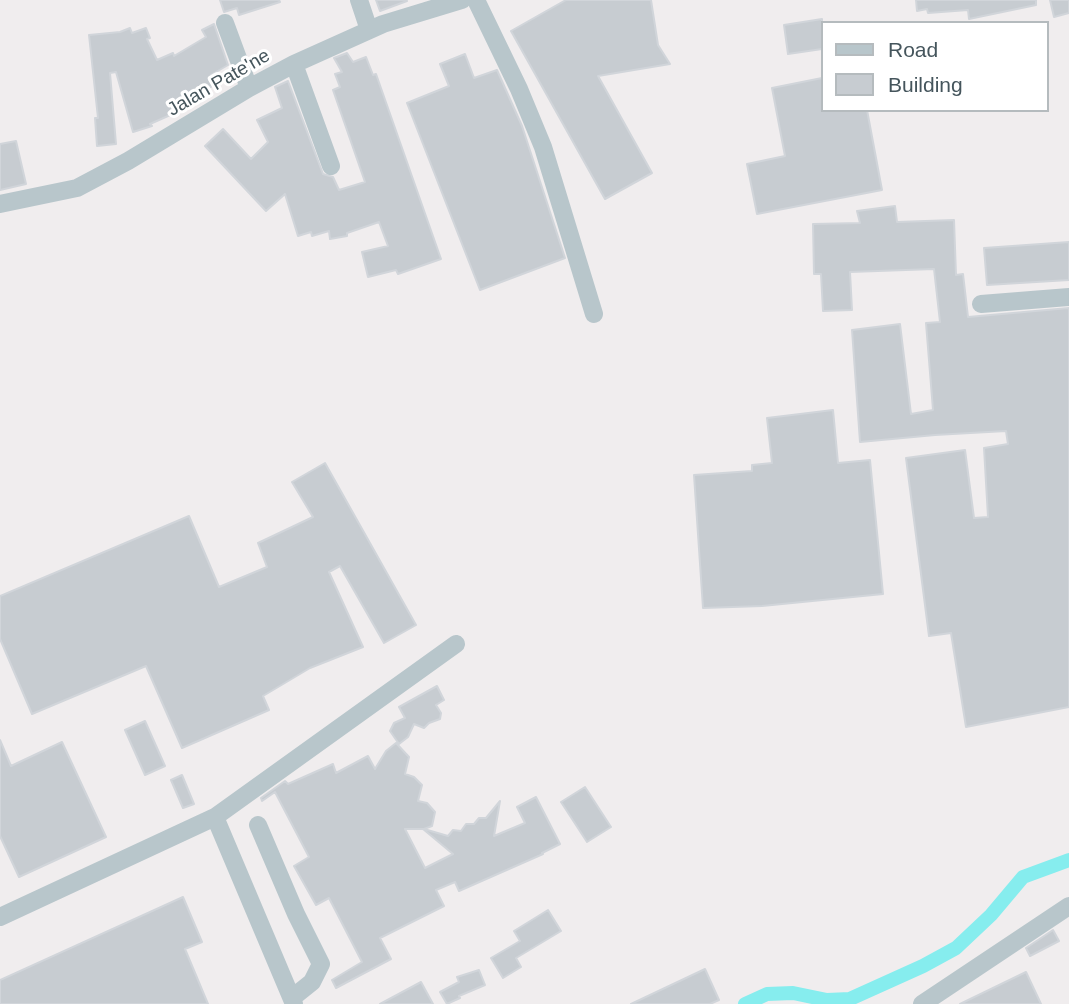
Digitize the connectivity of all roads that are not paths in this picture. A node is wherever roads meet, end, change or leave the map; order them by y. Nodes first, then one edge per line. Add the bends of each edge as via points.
1 (359, 0) edge
2 (462, 0) edge
3 (476, 0) edge
4 (439, 3) edge
5 (225, 23) dead end
6 (369, 30) junction
7 (294, 64) junction
8 (249, 88) junction
9 (331, 166) dead end
10 (0, 204) edge
11 (1069, 297) edge
12 (981, 304) dead end
13 (594, 314) dead end
14 (456, 644) dead end
15 (215, 817) junction
16 (258, 825) dead end
17 (1069, 906) edge
18 (0, 917) edge
19 (293, 1001) edge
20 (922, 1004) edge

1 - 6 street
2 - 4 street, Jalan Pate'ne
3 - 13 street via 543,147
4 - 6 street, Jalan Pate'ne
5 - 8 street
6 - 7 street, Jalan Pate'ne
7 - 8 street, Jalan Pate'ne
7 - 9 street
8 - 10 street, Jalan Pate'ne via 77,188
11 - 12 street
14 - 15 street
15 - 18 street
15 - 19 street
16 - 19 street via 321,964 312,982
17 - 20 street

